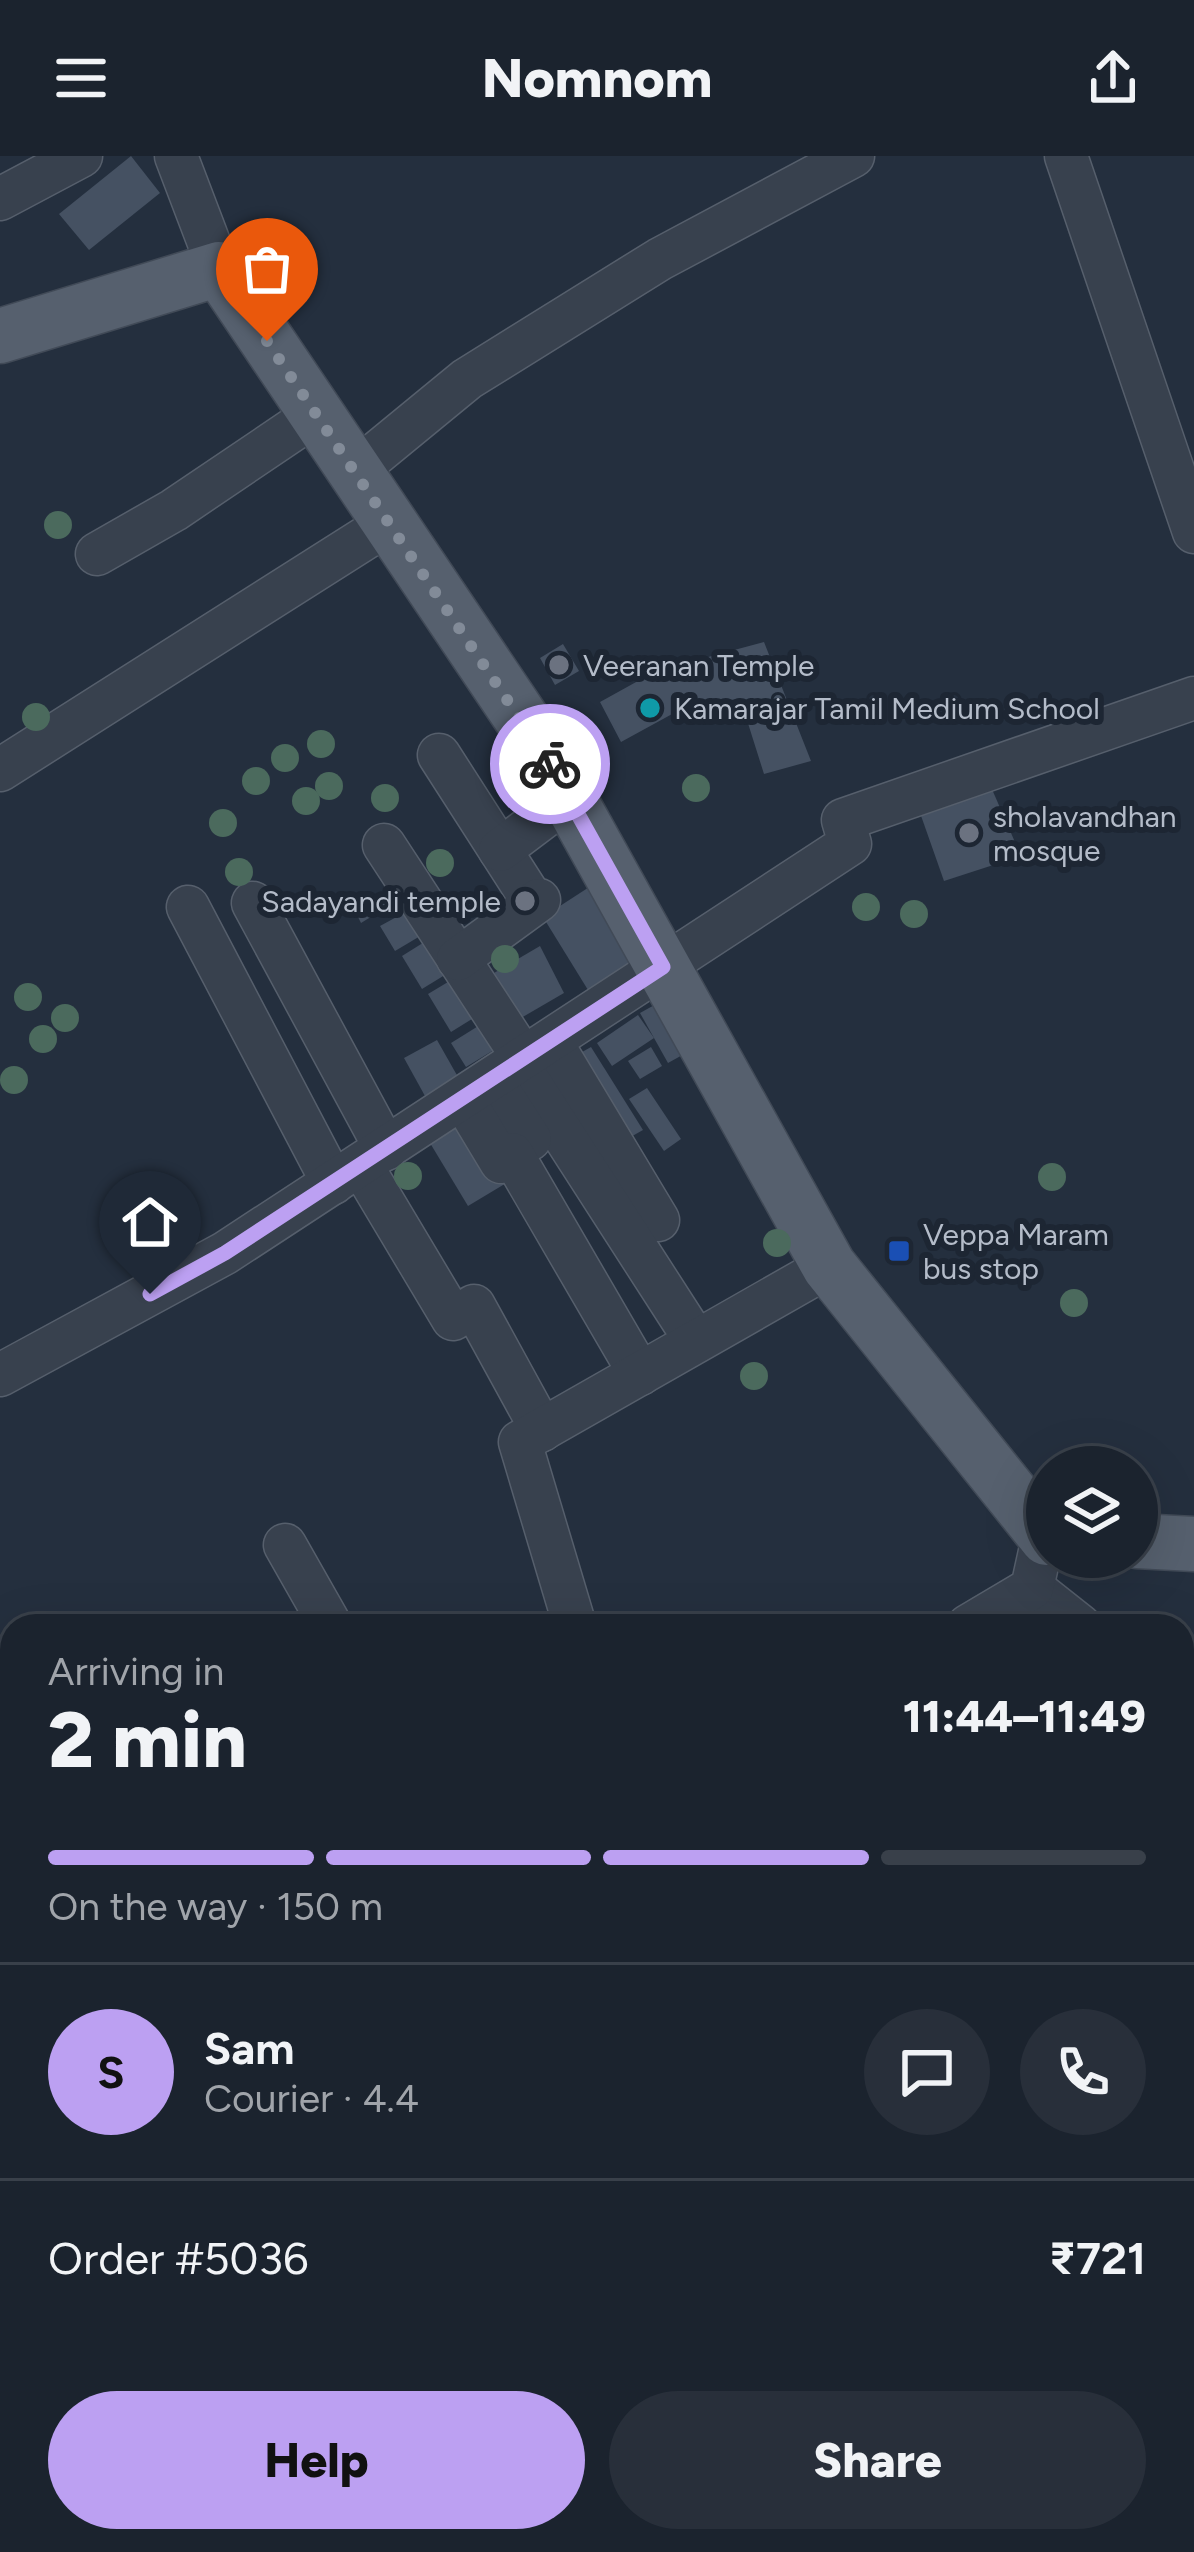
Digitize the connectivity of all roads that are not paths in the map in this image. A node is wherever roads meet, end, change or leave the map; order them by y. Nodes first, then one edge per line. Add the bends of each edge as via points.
1 (81, 156) edge
2 (176, 156) edge
3 (853, 156) edge
4 (1066, 156) edge
5 (0, 200) edge
6 (218, 269) junction
7 (0, 336) edge
8 (316, 413) junction
9 (355, 471) junction
10 (389, 523) junction
11 (1194, 532) edge
12 (97, 554) dead end
13 (1194, 698) edge
14 (439, 755) dead end
15 (0, 770) edge
16 (569, 798) junction
17 (384, 845) dead end
18 (500, 850) junction
19 (253, 903) dead end
20 (188, 907) dead end
21 (458, 959) junction
22 (663, 967) junction
23 (509, 1069) junction
24 (530, 1138) dead end
25 (360, 1166) junction
26 (658, 1220) dead end
27 (829, 1266) junction
28 (697, 1342) junction
29 (640, 1374) junction
30 (0, 1376) edge
31 (542, 1430) junction
32 (1026, 1535) edge
33 (1158, 1542) edge
34 (1194, 1544) edge
35 (285, 1545) dead end
36 (1026, 1570) edge
37 (1054, 1578) edge
38 (324, 1614) edge
39 (571, 1614) edge
40 (980, 1614) edge
41 (1073, 1614) edge

1 - 5 street
2 - 6 street
3 - 9 street via 660,259 467,379
4 - 11 street
6 - 7 main road
6 - 8 main road
8 - 9 main road
8 - 12 street
9 - 10 main road
10 - 15 street
10 - 16 main road
13 - 22 street via 843,820 850,844
14 - 18 street
16 - 18 street
16 - 22 main road
17 - 21 street
18 - 21 street via 536,902
19 - 25 street
20 - 25 street
21 - 23 street
22 - 23 street
22 - 27 main road
23 - 24 street
23 - 25 street
23 - 26 street
23 - 28 street
23 - 29 street via 501,1162 512,1154
25 - 30 street via 225,1253
25 - 31 street via 453,1319 474,1306
27 - 28 street
27 - 32 main road
28 - 29 street
29 - 31 street
31 - 39 street via 520,1442
33 - 34 main road
35 - 38 street
36 - 40 street
37 - 41 street

